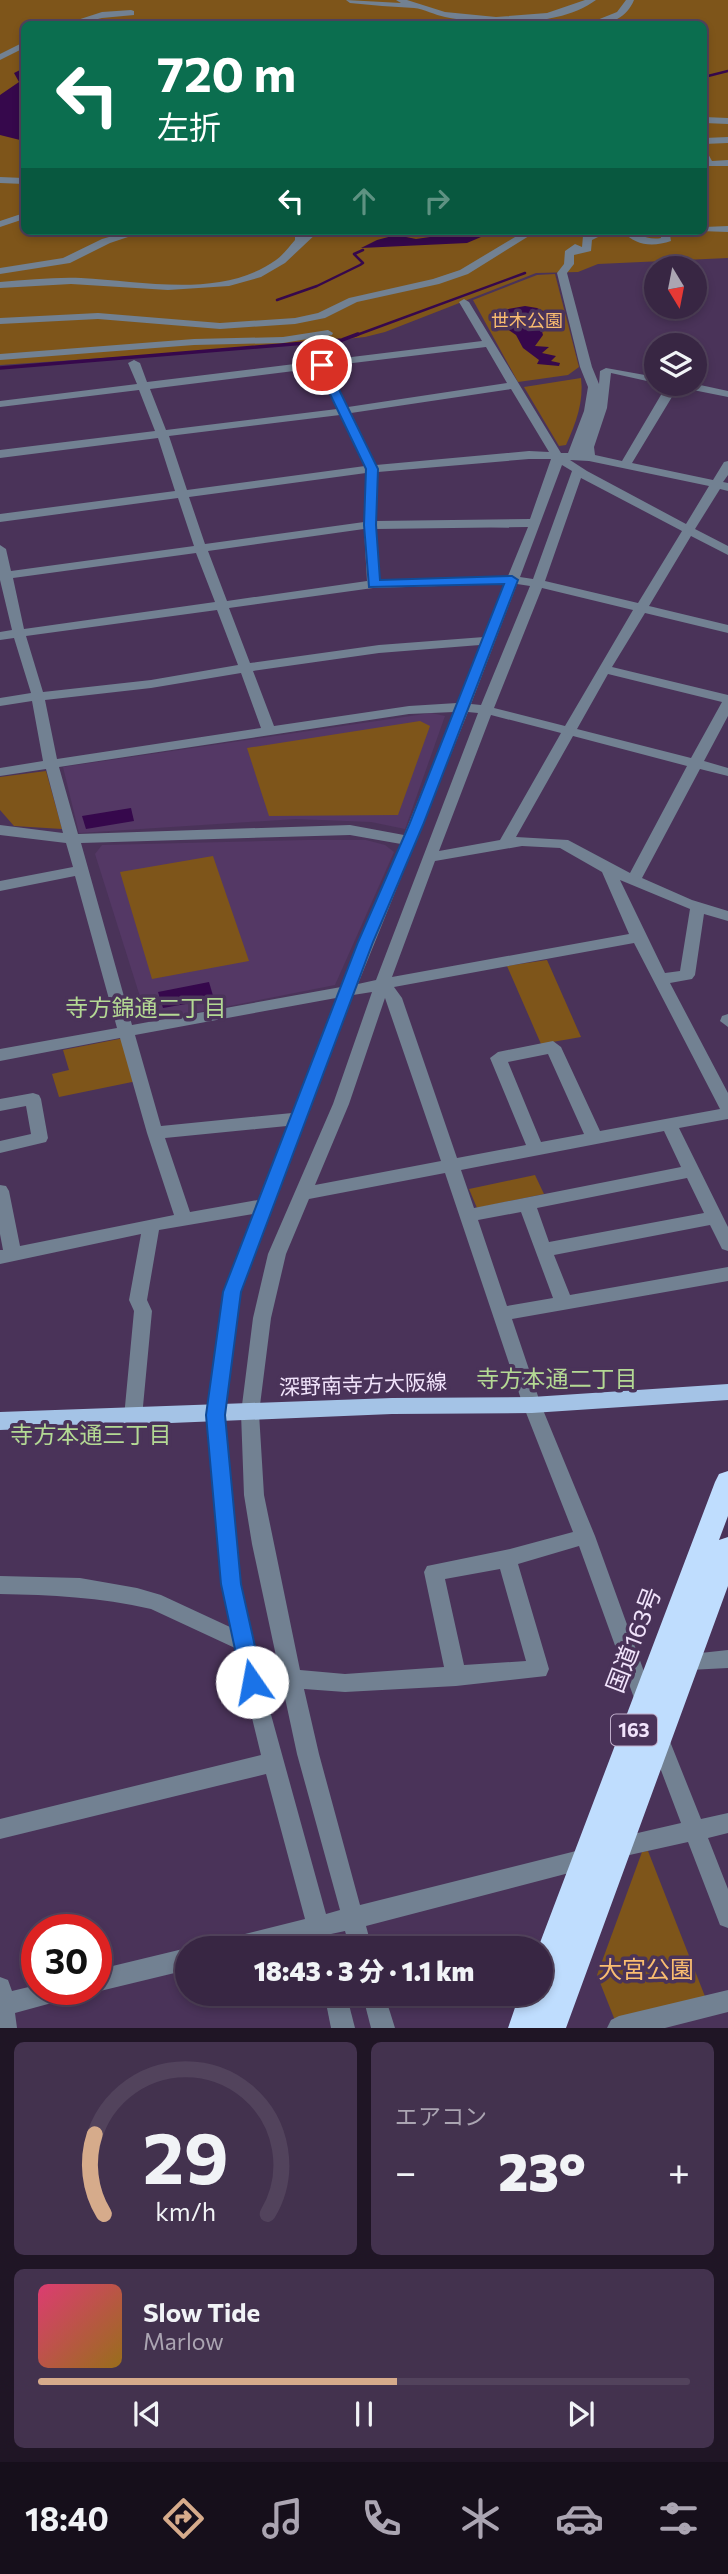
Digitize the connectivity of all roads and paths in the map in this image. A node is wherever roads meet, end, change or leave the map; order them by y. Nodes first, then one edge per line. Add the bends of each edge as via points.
1 (350, 0) edge
2 (400, 0) edge
3 (592, 0) edge
4 (631, 0) edge
5 (415, 7) junction
6 (431, 12) junction
7 (131, 13) dead end
8 (80, 21) edge
9 (449, 21) edge
10 (602, 21) edge
11 (21, 46) edge
12 (1, 56) edge
13 (707, 120) edge
14 (728, 122) edge
15 (728, 140) edge
16 (707, 141) edge
17 (707, 160) edge
18 (728, 163) edge
19 (0, 180) edge
20 (21, 181) edge
21 (21, 217) edge
22 (0, 224) edge
23 (728, 229) edge
24 (707, 230) edge
25 (127, 235) edge
26 (525, 235) edge
27 (595, 235) edge
28 (632, 235) edge
29 (665, 235) edge
30 (300, 236) edge
31 (0, 271) edge
32 (0, 285) edge
33 (464, 302) dead end
34 (0, 321) edge
35 (328, 333) dead end
36 (489, 343) junction
37 (0, 357) edge
38 (134, 363) dead end
39 (322, 365) junction
40 (644, 378) edge
41 (514, 385) junction
42 (144, 386) junction
43 (707, 390) edge
44 (728, 394) edge
45 (665, 396) edge
46 (0, 404) edge
47 (345, 411) junction
48 (162, 434) junction
49 (0, 454) edge
50 (589, 457) junction
51 (569, 461) junction
52 (625, 463) junction
53 (728, 465) edge
54 (372, 469) junction
55 (722, 485) edge
56 (183, 493) junction
57 (0, 518) edge
58 (535, 523) junction
59 (370, 525) junction
60 (690, 529) junction
61 (0, 549) edge
62 (201, 549) junction
63 (728, 551) edge
64 (3, 576) edge
65 (512, 580) junction
66 (538, 583) junction
67 (373, 584) junction
68 (222, 605) junction
69 (642, 608) junction
70 (728, 629) edge
71 (19, 634) junction
72 (0, 636) edge
73 (487, 641) junction
74 (246, 666) junction
75 (604, 669) junction
76 (38, 696) junction
77 (728, 701) edge
78 (0, 702) edge
79 (463, 707) junction
80 (487, 710) junction
81 (569, 730) junction
82 (269, 731) junction
83 (696, 763) junction
84 (51, 764) junction
85 (0, 772) edge
86 (728, 772) edge
87 (0, 830) edge
88 (74, 839) junction
89 (409, 841) junction
90 (505, 844) junction
91 (429, 857) junction
92 (608, 869) junction
93 (82, 870) junction
94 (634, 878) junction
95 (0, 886) edge
96 (698, 907) junction
97 (728, 916) edge
98 (638, 937) junction
99 (660, 979) junction
100 (382, 984) junction
101 (346, 991) junction
102 (127, 1032) junction
103 (0, 1055) edge
104 (0, 1105) edge
105 (728, 1110) edge
106 (297, 1119) junction
107 (668, 1123) junction
108 (155, 1133) junction
109 (594, 1137) junction
110 (0, 1147) edge
111 (536, 1150) junction
112 (450, 1164) junction
113 (692, 1171) junction
114 (0, 1191) edge
115 (301, 1194) junction
116 (527, 1203) junction
117 (264, 1206) junction
118 (468, 1216) junction
119 (715, 1218) junction
120 (184, 1220) junction
121 (151, 1225) junction
122 (728, 1244) edge
123 (543, 1250) junction
124 (6, 1256) edge
125 (728, 1274) edge
126 (564, 1302) junction
127 (503, 1314) junction
128 (728, 1392) edge
129 (532, 1405) junction
130 (250, 1413) junction
131 (215, 1415) junction
132 (133, 1417) junction
133 (0, 1421) edge
134 (728, 1482) edge
135 (585, 1536) junction
136 (728, 1549) edge
137 (507, 1560) junction
138 (0, 1585) edge
139 (244, 1643) junction
140 (728, 1660) edge
141 (689, 1661) junction
142 (456, 1676) junction
143 (292, 1679) junction
144 (645, 1702) junction
145 (659, 1740) junction
146 (273, 1762) junction
147 (728, 1823) edge
148 (0, 1829) edge
149 (696, 1832) junction
150 (616, 1848) junction
151 (584, 1860) junction
152 (728, 1917) edge
153 (353, 1918) junction
154 (322, 1936) edge
155 (324, 1936) edge
156 (358, 1936) edge
157 (553, 1946) edge
158 (175, 1962) edge
159 (112, 1978) edge
160 (21, 1996) edge
161 (1, 1999) edge
162 (728, 2001) edge
163 (338, 2006) edge
164 (377, 2006) edge
165 (531, 2006) edge
166 (5, 2028) edge
167 (343, 2028) edge
168 (383, 2028) edge
169 (523, 2028) edge
170 (551, 2028) edge
171 (619, 2028) edge

1 - 5 street
2 - 5 street
3 - 6 street via 565,11 526,18
4 - 10 street via 626,11
5 - 6 street
6 - 9 street
7 - 8 street
11 - 12 street
13 - 14 street
15 - 16 street
17 - 18 street via 709,164
19 - 20 street
21 - 22 street
23 - 24 street
25 - 31 street via 66,261
26 - 34 street via 464,272 353,300 321,316 295,321 246,326 98,316
27 - 51 street via 587,238 587,248 572,250 562,273 594,386 591,408
28 - 29 street via 652,242 666,240
30 - 32 street via 287,258 274,267 207,285 159,288 64,281
33 - 36 street
35 - 37 street via 283,340
36 - 39 street
36 - 41 street
38 - 42 street
39 - 42 street
39 - 47 street
40 - 50 street via 610,371
41 - 47 street
41 - 51 street
42 - 46 street
42 - 48 street
43 - 44 street
45 - 52 street
47 - 48 street
47 - 54 street
48 - 49 street
48 - 56 street
50 - 51 street
50 - 52 street
51 - 54 street via 529,455
51 - 58 street via 555,469
51 - 60 street
51 - 66 street
52 - 55 street
53 - 55 street
54 - 56 street
54 - 59 street
55 - 60 street
56 - 57 street
56 - 62 street
58 - 59 street
58 - 65 street
59 - 62 street
59 - 67 street
60 - 63 street
60 - 69 street
61 - 64 street
62 - 64 street
62 - 68 street
64 - 71 street
65 - 66 street
65 - 67 street
65 - 73 street
66 - 69 street
66 - 80 street
67 - 68 street
68 - 71 street
68 - 74 street
69 - 70 street
69 - 75 street
71 - 72 street
71 - 76 street
73 - 74 street via 432,643
73 - 79 street
74 - 76 street
74 - 82 street
75 - 77 street
75 - 81 street
76 - 78 street
76 - 84 street
77 - 83 street
79 - 80 street
79 - 82 street via 409,710
79 - 89 street
80 - 81 street
80 - 91 street
81 - 83 street
81 - 90 street
82 - 84 street
83 - 86 street
83 - 94 street
84 - 85 street
84 - 88 street
87 - 88 street
88 - 89 street via 350,830
88 - 93 street
89 - 101 street
90 - 91 street
90 - 92 street via 563,843
91 - 100 street
92 - 94 street
92 - 98 street
93 - 95 street
93 - 102 street
94 - 96 street
96 - 97 street
96 - 99 street via 687,975
98 - 99 street
98 - 100 street
99 - 105 street
100 - 101 street
100 - 112 street via 394,998
100 - 115 street via 341,1104
101 - 102 street
101 - 106 street
102 - 103 street
102 - 108 street
104 - 110 street via 33,1099 40,1139
105 - 107 street
106 - 108 street
106 - 117 street
107 - 109 street
107 - 113 street
108 - 120 street
109 - 111 street
109 - 111 street via 553,1047 498,1058
111 - 112 street
112 - 115 street
112 - 118 street
113 - 116 street
113 - 119 street
114 - 124 street
115 - 130 street via 277,1254 265,1305
116 - 118 street
116 - 123 street
117 - 120 street
117 - 131 street via 232,1292
118 - 127 street
119 - 122 street
119 - 123 street
120 - 121 street
121 - 124 street
121 - 132 street via 138,1300 143,1311
123 - 126 street
125 - 126 street
126 - 127 street
127 - 129 street
128 - 129 main road, 深野南寺方大阪線
129 - 130 main road, 深野南寺方大阪線
129 - 135 street
130 - 131 main road, 深野南寺方大阪線
130 - 143 street via 256,1507
131 - 132 main road, 深野南寺方大阪線
131 - 139 street via 231,1584
132 - 133 main road, 深野南寺方大阪線
134 - 144 highway, 国道163号 / 163
135 - 137 street
135 - 144 street
136 - 141 highway, 163
137 - 142 street via 434,1572
137 - 142 street via 539,1670
138 - 139 street via 80,1587 154,1601
139 - 146 street
140 - 141 street
141 - 145 highway, 163
142 - 143 street via 345,1683
143 - 153 street
144 - 145 street
144 - 151 highway, 国道163号 / 163
145 - 149 street
145 - 150 highway, 163
146 - 148 street
146 - 154 street
147 - 149 street
149 - 150 street
149 - 152 street
150 - 170 highway, 163
151 - 153 street
151 - 157 highway, 国道163号 / 163
153 - 155 street
153 - 156 street
158 - 159 street
160 - 161 street
161 - 166 street
162 - 171 street
163 - 167 street
164 - 168 street
165 - 169 highway

